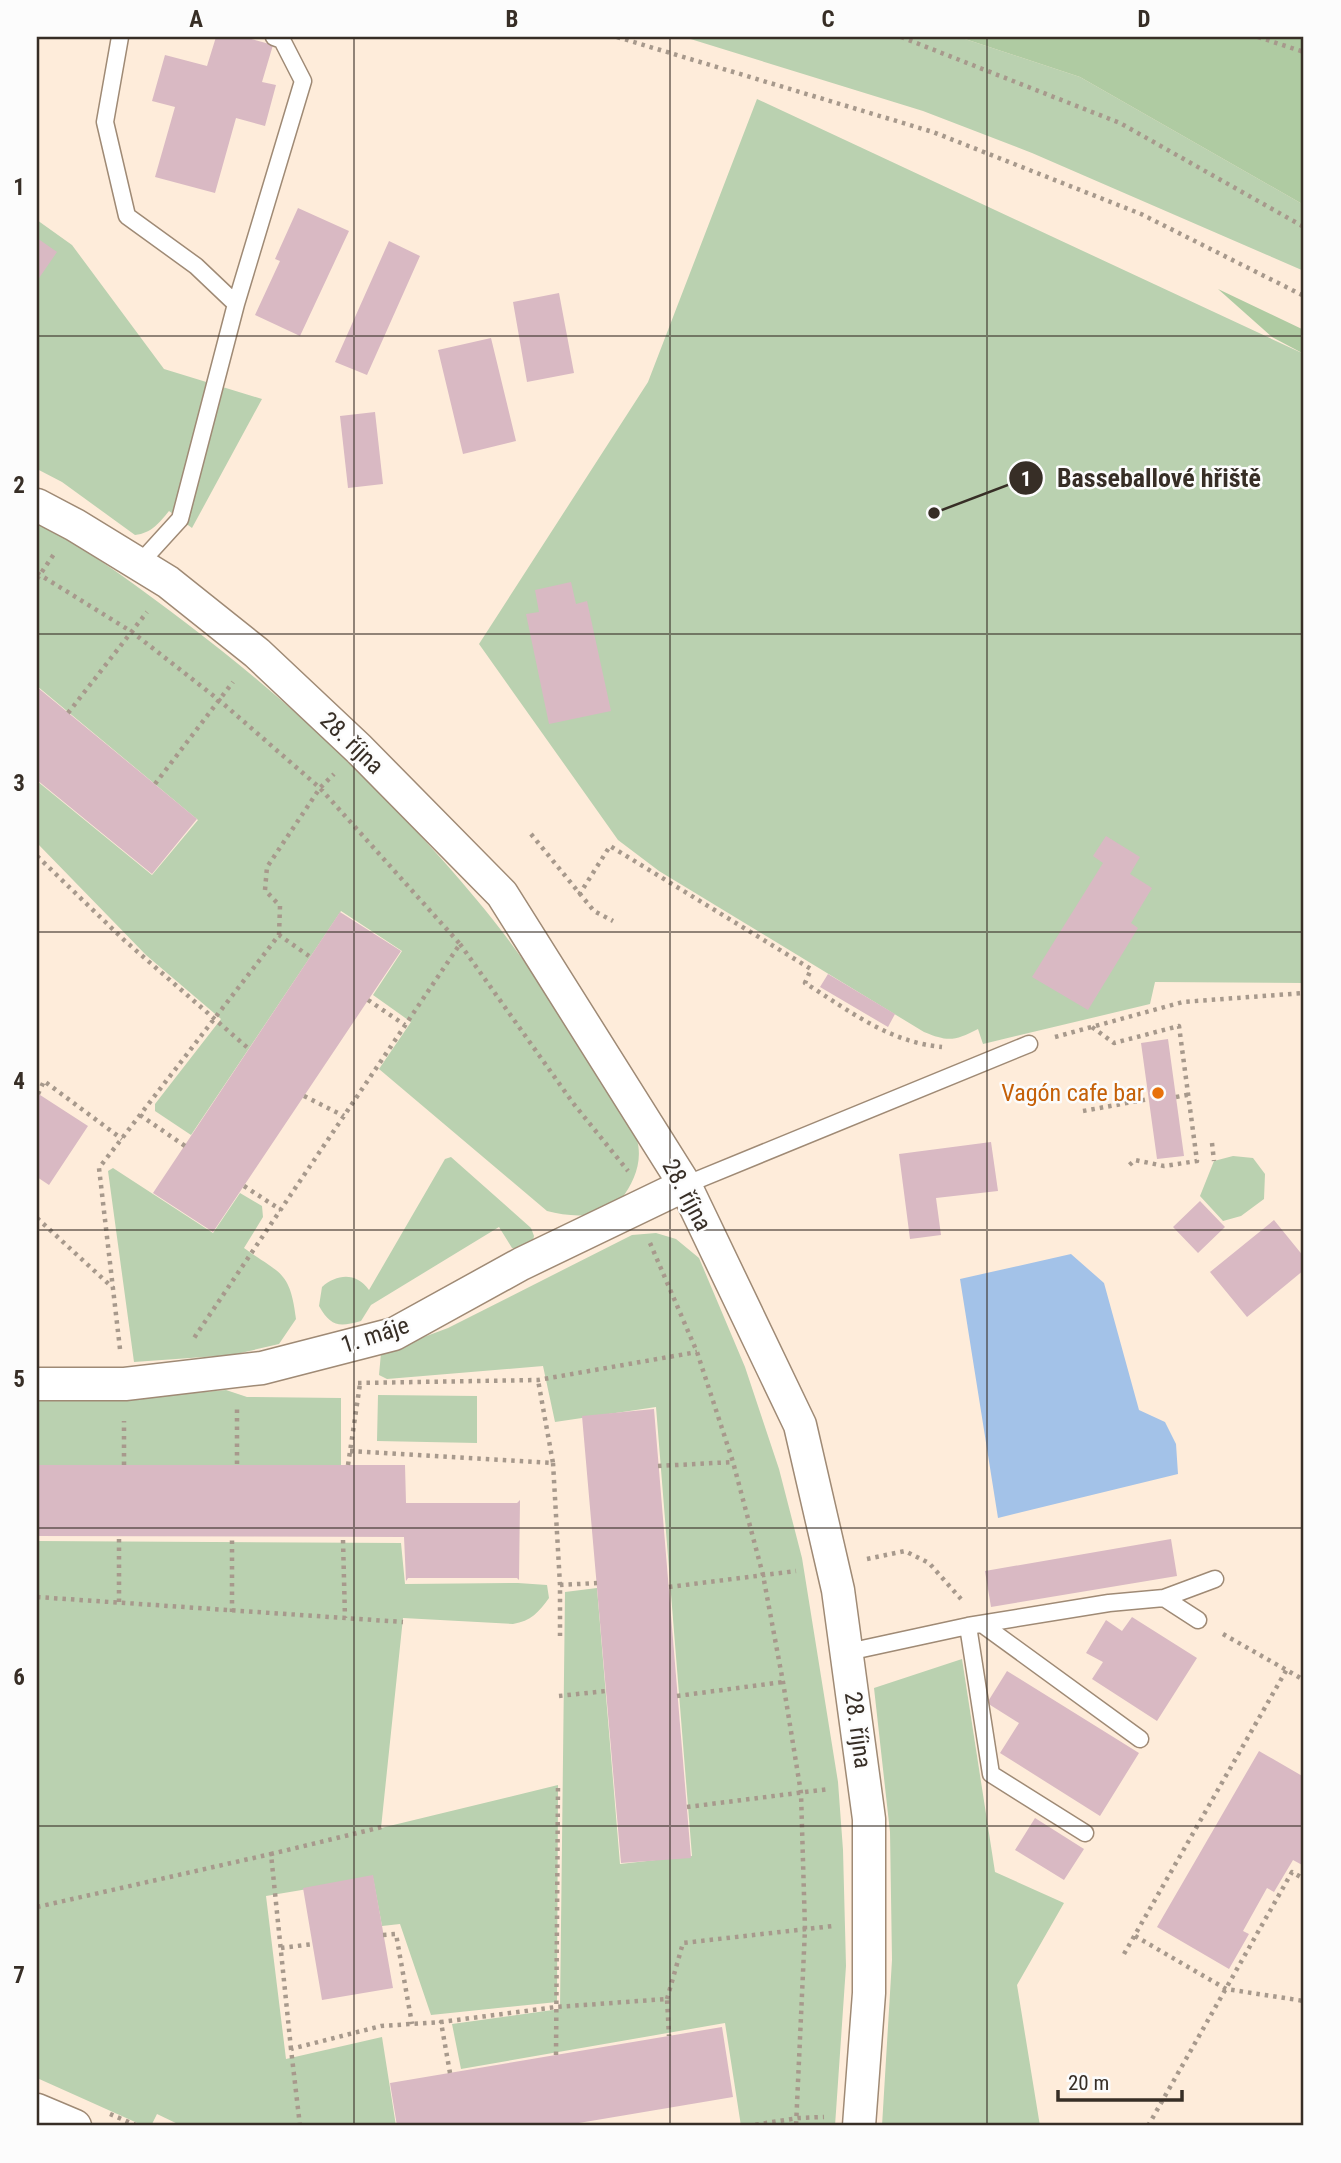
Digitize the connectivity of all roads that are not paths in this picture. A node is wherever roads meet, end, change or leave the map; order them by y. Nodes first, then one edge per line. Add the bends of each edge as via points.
1 (120, 37) edge
2 (274, 37) edge
3 (236, 304) junction
4 (37, 505) edge
5 (139, 564) junction
6 (1029, 1044) road end
7 (685, 1185) junction
8 (37, 1384) edge
9 (1214, 1579) dead end
10 (1164, 1598) junction
11 (1198, 1620) road end
12 (975, 1625) junction
13 (848, 1652) junction
14 (1140, 1739) dead end
15 (1085, 1833) dead end
16 (37, 2110) edge
17 (860, 2121) edge
18 (75, 2126) edge

1 - 3 lane via 105,122 127,216 196,266
2 - 3 lane via 282,40 303,81
3 - 5 lane via 180,519
4 - 5 street, 28. října
5 - 7 street, 28. října via 257,653 502,894
6 - 7 lane
7 - 8 street, 1. máje via 521,1264 394,1334 261,1368 125,1384
7 - 13 street, 28. října via 800,1425
9 - 10 lane
10 - 11 lane
10 - 12 lane
12 - 13 lane
12 - 14 lane
12 - 15 lane via 991,1774
13 - 17 street, 28. října via 869,1819 869,1993
16 - 18 street

